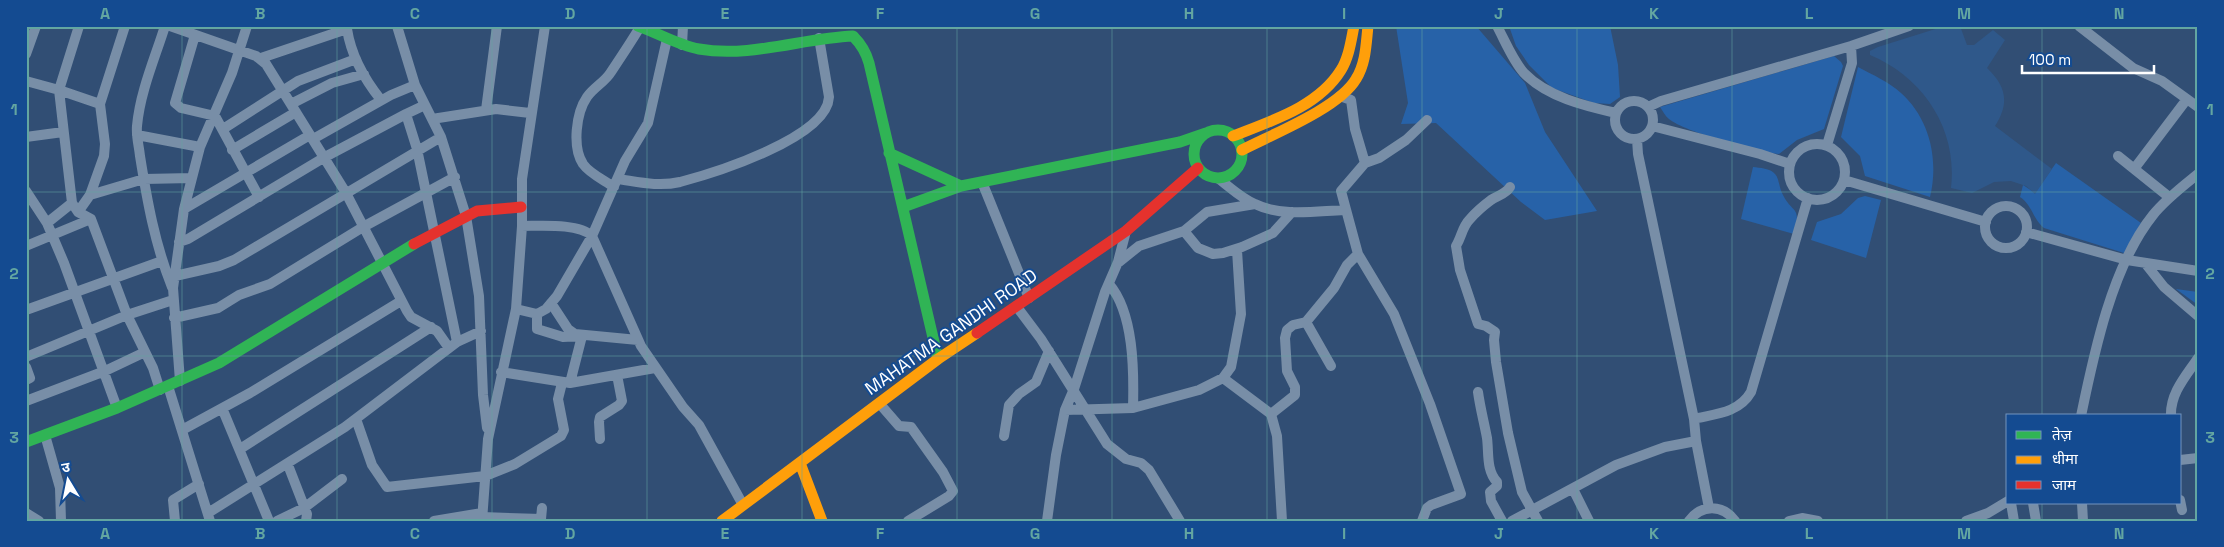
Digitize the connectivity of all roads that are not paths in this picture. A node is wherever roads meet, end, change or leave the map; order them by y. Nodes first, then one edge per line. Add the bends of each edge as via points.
1 (36, 26) edge
2 (79, 26) edge
3 (125, 26) edge
4 (165, 26) edge
5 (170, 26) edge
6 (247, 26) edge
7 (396, 26) edge
8 (496, 26) edge
9 (546, 26) edge
10 (639, 26) edge
11 (683, 26) edge
12 (1354, 26) edge
13 (1368, 26) edge
14 (1497, 26) edge
15 (1909, 26) edge
16 (2079, 26) edge
17 (348, 28) edge
18 (854, 31) edge
19 (195, 35) junction
20 (819, 38) junction
21 (667, 39) junction
22 (682, 45) junction
23 (1851, 46) junction
24 (240, 50) junction
25 (26, 54) edge
26 (261, 58) junction
27 (356, 59) junction
28 (364, 74) junction
29 (26, 81) edge
30 (416, 85) junction
31 (59, 90) junction
32 (283, 92) junction
33 (1340, 96) junction
34 (2187, 99) junction
35 (381, 100) junction
36 (100, 104) junction
37 (425, 105) junction
38 (1648, 107) junction
39 (2198, 107) edge
40 (294, 108) junction
41 (486, 110) junction
42 (530, 113) junction
43 (1616, 113) junction
44 (406, 114) junction
45 (215, 116) junction
46 (432, 119) junction
47 (1427, 120) dead end
48 (1652, 126) junction
49 (223, 129) junction
50 (63, 132) junction
51 (1206, 133) junction
52 (137, 135) junction
53 (1233, 136) junction
54 (26, 137) edge
55 (312, 137) junction
56 (441, 137) junction
57 (1636, 138) junction
58 (1827, 145) junction
59 (200, 147) junction
60 (232, 150) junction
61 (417, 150) junction
62 (1242, 150) junction
63 (889, 153) junction
64 (2118, 156) dead end
65 (325, 157) junction
66 (1365, 163) junction
67 (1790, 164) junction
68 (1198, 168) junction
69 (2134, 169) junction
70 (246, 174) junction
71 (2198, 174) edge
72 (455, 177) junction
73 (192, 178) junction
74 (1219, 178) junction
75 (144, 179) junction
76 (1844, 180) junction
77 (982, 182) junction
78 (616, 183) junction
79 (961, 186) junction
80 (1510, 187) dead end
81 (26, 191) edge
82 (426, 192) junction
83 (346, 193) junction
84 (90, 195) junction
85 (259, 197) junction
86 (2170, 197) junction
87 (1808, 198) junction
88 (72, 203) junction
89 (1255, 204) junction
90 (30, 205) edge
91 (522, 207) junction
92 (903, 207) junction
93 (184, 209) junction
94 (1344, 210) junction
95 (78, 212) junction
96 (1292, 212) junction
97 (466, 216) junction
98 (91, 219) junction
99 (1986, 222) junction
100 (47, 223) junction
101 (522, 226) junction
102 (363, 227) junction
103 (1184, 230) junction
104 (1126, 231) junction
105 (434, 232) junction
106 (2026, 232) junction
107 (52, 234) junction
108 (592, 236) junction
109 (179, 242) junction
110 (26, 246) edge
111 (1237, 250) junction
112 (1358, 254) junction
113 (2127, 260) junction
114 (162, 261) junction
115 (1118, 262) junction
116 (2145, 263) junction
117 (383, 264) junction
118 (2198, 271) edge
119 (175, 276) junction
120 (113, 278) junction
121 (1109, 284) junction
122 (173, 288) junction
123 (75, 293) junction
124 (1029, 298) junction
125 (174, 300) junction
126 (401, 301) junction
127 (551, 303) junction
128 (1017, 307) junction
129 (516, 309) junction
130 (26, 310) edge
131 (537, 314) junction
132 (127, 315) junction
133 (2198, 316) edge
134 (174, 318) junction
135 (1306, 322) junction
136 (431, 327) junction
137 (89, 331) junction
138 (481, 331) junction
139 (582, 336) junction
140 (638, 340) junction
141 (453, 344) junction
142 (1049, 351) junction
143 (145, 352) junction
144 (26, 358) edge
145 (2198, 358) edge
146 (938, 359) junction
147 (26, 366) edge
148 (1331, 366) dead end
149 (655, 368) junction
150 (105, 371) junction
151 (502, 372) junction
152 (617, 375) junction
153 (1223, 378) junction
154 (26, 380) edge
155 (180, 381) junction
156 (566, 383) junction
157 (164, 388) junction
158 (1074, 389) junction
159 (1478, 392) dead end
160 (26, 401) edge
161 (879, 403) junction
162 (117, 408) junction
163 (222, 408) junction
164 (1086, 408) junction
165 (1133, 408) junction
166 (1066, 410) junction
167 (1271, 414) junction
168 (2082, 414) edge
169 (2171, 414) edge
170 (356, 419) junction
171 (1694, 420) junction
172 (182, 430) junction
173 (45, 435) junction
174 (1004, 436) dead end
175 (27, 439) edge
176 (488, 439) junction
177 (600, 439) dead end
178 (1696, 441) junction
179 (240, 449) junction
180 (2198, 458) edge
181 (2182, 460) edge
182 (800, 462) junction
183 (288, 465) junction
184 (485, 476) junction
185 (342, 479) dead end
186 (199, 484) junction
187 (255, 485) junction
188 (1573, 489) junction
189 (2006, 504) edge
190 (2010, 504) edge
191 (2033, 504) edge
192 (2082, 504) edge
193 (742, 505) junction
194 (304, 508) junction
195 (542, 508) dead end
196 (1709, 508) junction
197 (1531, 510) junction
198 (26, 513) edge
199 (209, 517) edge
200 (482, 517) edge
201 (1988, 517) edge
202 (39, 521) edge
203 (61, 521) edge
204 (175, 521) edge
205 (269, 521) edge
206 (277, 521) edge
207 (306, 521) edge
208 (434, 521) edge
209 (722, 521) edge
210 (822, 521) edge
211 (908, 521) edge
212 (1047, 521) edge
213 (1180, 521) edge
214 (1282, 521) edge
215 (1422, 521) edge
216 (1502, 521) edge
217 (1512, 521) edge
218 (1538, 521) edge
219 (1588, 521) edge
220 (1689, 521) edge
221 (1735, 521) edge
222 (1789, 521) edge
223 (1818, 521) edge
224 (1966, 521) edge
225 (2014, 521) edge
226 (2036, 521) edge
227 (2083, 521) edge

1 - 25 street
2 - 31 street
3 - 36 street
4 - 52 street via 143,94
5 - 19 street
6 - 24 street
7 - 30 street
8 - 41 street
9 - 42 street
10 - 21 street
10 - 78 street via 611,73 587,98 578,123 577,145 583,163 588,170
11 - 22 street
12 - 53 street via 1350,53 1326,89 1303,105
13 - 33 street via 1360,72
14 - 43 street via 1524,73 1549,91 1584,106
15 - 23 street
16 - 34 street via 2133,68 2162,81
17 - 26 street
17 - 27 street via 349,42
18 - 20 street
18 - 63 street via 867,55
19 - 24 street
19 - 45 street via 175,103 181,108
20 - 22 street via 740,50 707,50
20 - 78 street via 829,105 824,113 792,137 752,159 673,184
21 - 22 street
21 - 78 street via 648,124
23 - 38 street
23 - 58 street via 1852,62
24 - 26 street
24 - 45 street
26 - 32 street
27 - 28 street
27 - 32 street via 309,76
28 - 35 street
28 - 40 street via 332,84
29 - 31 street
30 - 35 street
30 - 37 street
31 - 36 street
31 - 50 street
32 - 40 street
32 - 49 street
33 - 62 street
33 - 66 street via 1351,100
34 - 39 street
34 - 69 street
35 - 55 street
36 - 84 street via 104,156
37 - 44 street
37 - 46 street
38 - 43 street via 1631,102
38 - 48 street
40 - 55 street
40 - 60 street
41 - 42 street
41 - 46 street
42 - 91 street
43 - 57 street via 1618,129 1630,139
44 - 61 street
44 - 65 street
45 - 49 street
45 - 59 street
46 - 56 street
47 - 66 street via 1399,145
48 - 57 street via 1645,136
48 - 67 street
49 - 60 street
50 - 54 street
50 - 88 street
51 - 53 street via 1223,131
51 - 68 street via 1194,151
51 - 77 street via 1180,142
52 - 59 street
52 - 75 street
53 - 62 street
55 - 65 street
55 - 70 street
56 - 61 street
56 - 72 street
57 - 171 street
58 - 67 street via 1804,146
58 - 76 street via 1843,161
59 - 73 street
60 - 70 street
61 - 82 street
61 - 83 street
62 - 74 street via 1241,162 1235,171
63 - 79 street
63 - 92 street
64 - 69 street
65 - 83 street
65 - 85 street
66 - 94 street via 1341,191
67 - 87 street via 1792,185
68 - 74 street via 1208,176
68 - 104 street, MAHATMA GANDHI ROAD
69 - 86 street
70 - 85 street
70 - 93 street
71 - 86 street
72 - 82 street
72 - 97 street
73 - 75 street
73 - 93 street
74 - 89 street
75 - 84 street
75 - 114 street
76 - 87 street via 1830,196 1819,200
76 - 99 street
77 - 79 street
77 - 124 street
78 - 108 street
79 - 92 street
80 - 197 street via 1466,222 1456,246 1460,270 1478,324 1495,332 1496,362 1508,434 1522,492
81 - 90 street
82 - 102 street
82 - 105 street
83 - 102 street
83 - 119 street via 234,260
84 - 95 street
85 - 109 street
86 - 113 street via 2139,235
87 - 171 street via 1747,400 1735,409
88 - 95 street
88 - 100 street
89 - 96 street
89 - 103 street via 1207,212
90 - 100 street
91 - 97 street via 491,208
91 - 101 street
92 - 146 street
93 - 109 street
94 - 96 street
94 - 112 street
95 - 98 street
96 - 111 street via 1273,233
97 - 105 street
97 - 138 street via 479,296
98 - 107 street
98 - 120 street
99 - 106 street via 1996,209 2012,208 2024,217
99 - 106 street via 1988,238 2000,247 2016,245
100 - 107 street
101 - 108 street via 572,228 589,232
101 - 129 street
102 - 117 street
102 - 134 street via 270,284 218,308
103 - 111 street via 1203,251 1223,253
103 - 115 street via 1139,246
104 - 115 street
104 - 124 street, MAHATMA GANDHI ROAD
105 - 117 street
105 - 141 street
106 - 113 street
107 - 110 street
107 - 123 street
108 - 127 street
108 - 140 street
109 - 119 street
111 - 153 street via 1241,314 1231,367
112 - 135 street
112 - 215 street via 1394,314 1462,494 1431,505
113 - 116 street
113 - 168 street via 2094,356
114 - 120 street
114 - 122 street
115 - 121 street
116 - 118 street
116 - 133 street via 2164,287
117 - 126 street
117 - 155 street via 219,363
119 - 122 street
120 - 123 street
120 - 132 street
121 - 158 street
121 - 165 street via 1120,298 1132,351
122 - 125 street
123 - 130 street
123 - 137 street
124 - 128 street, MAHATMA GANDHI ROAD
125 - 132 street
125 - 134 street
126 - 136 street via 411,317
126 - 163 street
127 - 131 street
127 - 139 street via 568,330
128 - 142 street
128 - 146 street, MAHATMA GANDHI ROAD
129 - 131 street
129 - 151 street
131 - 139 street via 537,329 564,337
132 - 137 street
132 - 143 street
134 - 155 street
135 - 148 street
135 - 167 street via 1293,325 1285,338 1286,372 1295,387 1295,395
136 - 141 street
136 - 179 street
137 - 144 street
137 - 150 street
138 - 141 street
138 - 176 street
139 - 140 street
139 - 156 street
140 - 149 street
141 - 170 street
142 - 158 street
142 - 174 street via 1036,382 1009,405
143 - 150 street
143 - 157 street
145 - 169 street via 2176,390
146 - 161 street, MAHATMA GANDHI ROAD
147 - 154 street via 30,378
149 - 152 street
149 - 193 street via 698,425
150 - 160 street
150 - 162 street
151 - 156 street
151 - 176 street
152 - 156 street
152 - 177 street via 622,400 600,417
153 - 165 street via 1199,390
153 - 167 street
155 - 157 street
156 - 184 street via 558,399 564,430 561,436 515,464
157 - 162 street
157 - 172 street
158 - 164 street
158 - 166 street
159 - 216 street via 1489,451 1488,464 1497,482 1490,492 1491,501
161 - 182 street, MAHATMA GANDHI ROAD
161 - 211 street via 899,426 911,427 953,491
162 - 173 street
163 - 172 street
163 - 179 street
164 - 165 street
164 - 166 street
164 - 213 street via 1107,444 1126,459 1149,470
166 - 212 street
167 - 214 street via 1277,436
170 - 183 street
170 - 184 street via 372,465 387,487
171 - 178 street
172 - 186 street
173 - 175 street
173 - 203 street via 60,488
176 - 184 street
178 - 188 street via 1665,447 1616,465
178 - 196 street
179 - 187 street
180 - 181 street
182 - 193 street, MAHATMA GANDHI ROAD
182 - 210 street
183 - 187 street
183 - 194 street
184 - 200 street
185 - 194 street
186 - 199 street
186 - 204 street via 173,500
187 - 199 street
187 - 205 street
188 - 197 street
188 - 219 street
189 - 201 street
190 - 225 street
191 - 226 street
192 - 227 street
193 - 209 street, MAHATMA GANDHI ROAD
194 - 206 street
194 - 207 street
195 - 200 street via 541,519
196 - 220 street via 1698,511
196 - 221 street via 1726,512
197 - 217 street
197 - 218 street
198 - 202 street
200 - 208 street
201 - 224 street
222 - 223 street via 1802,518

